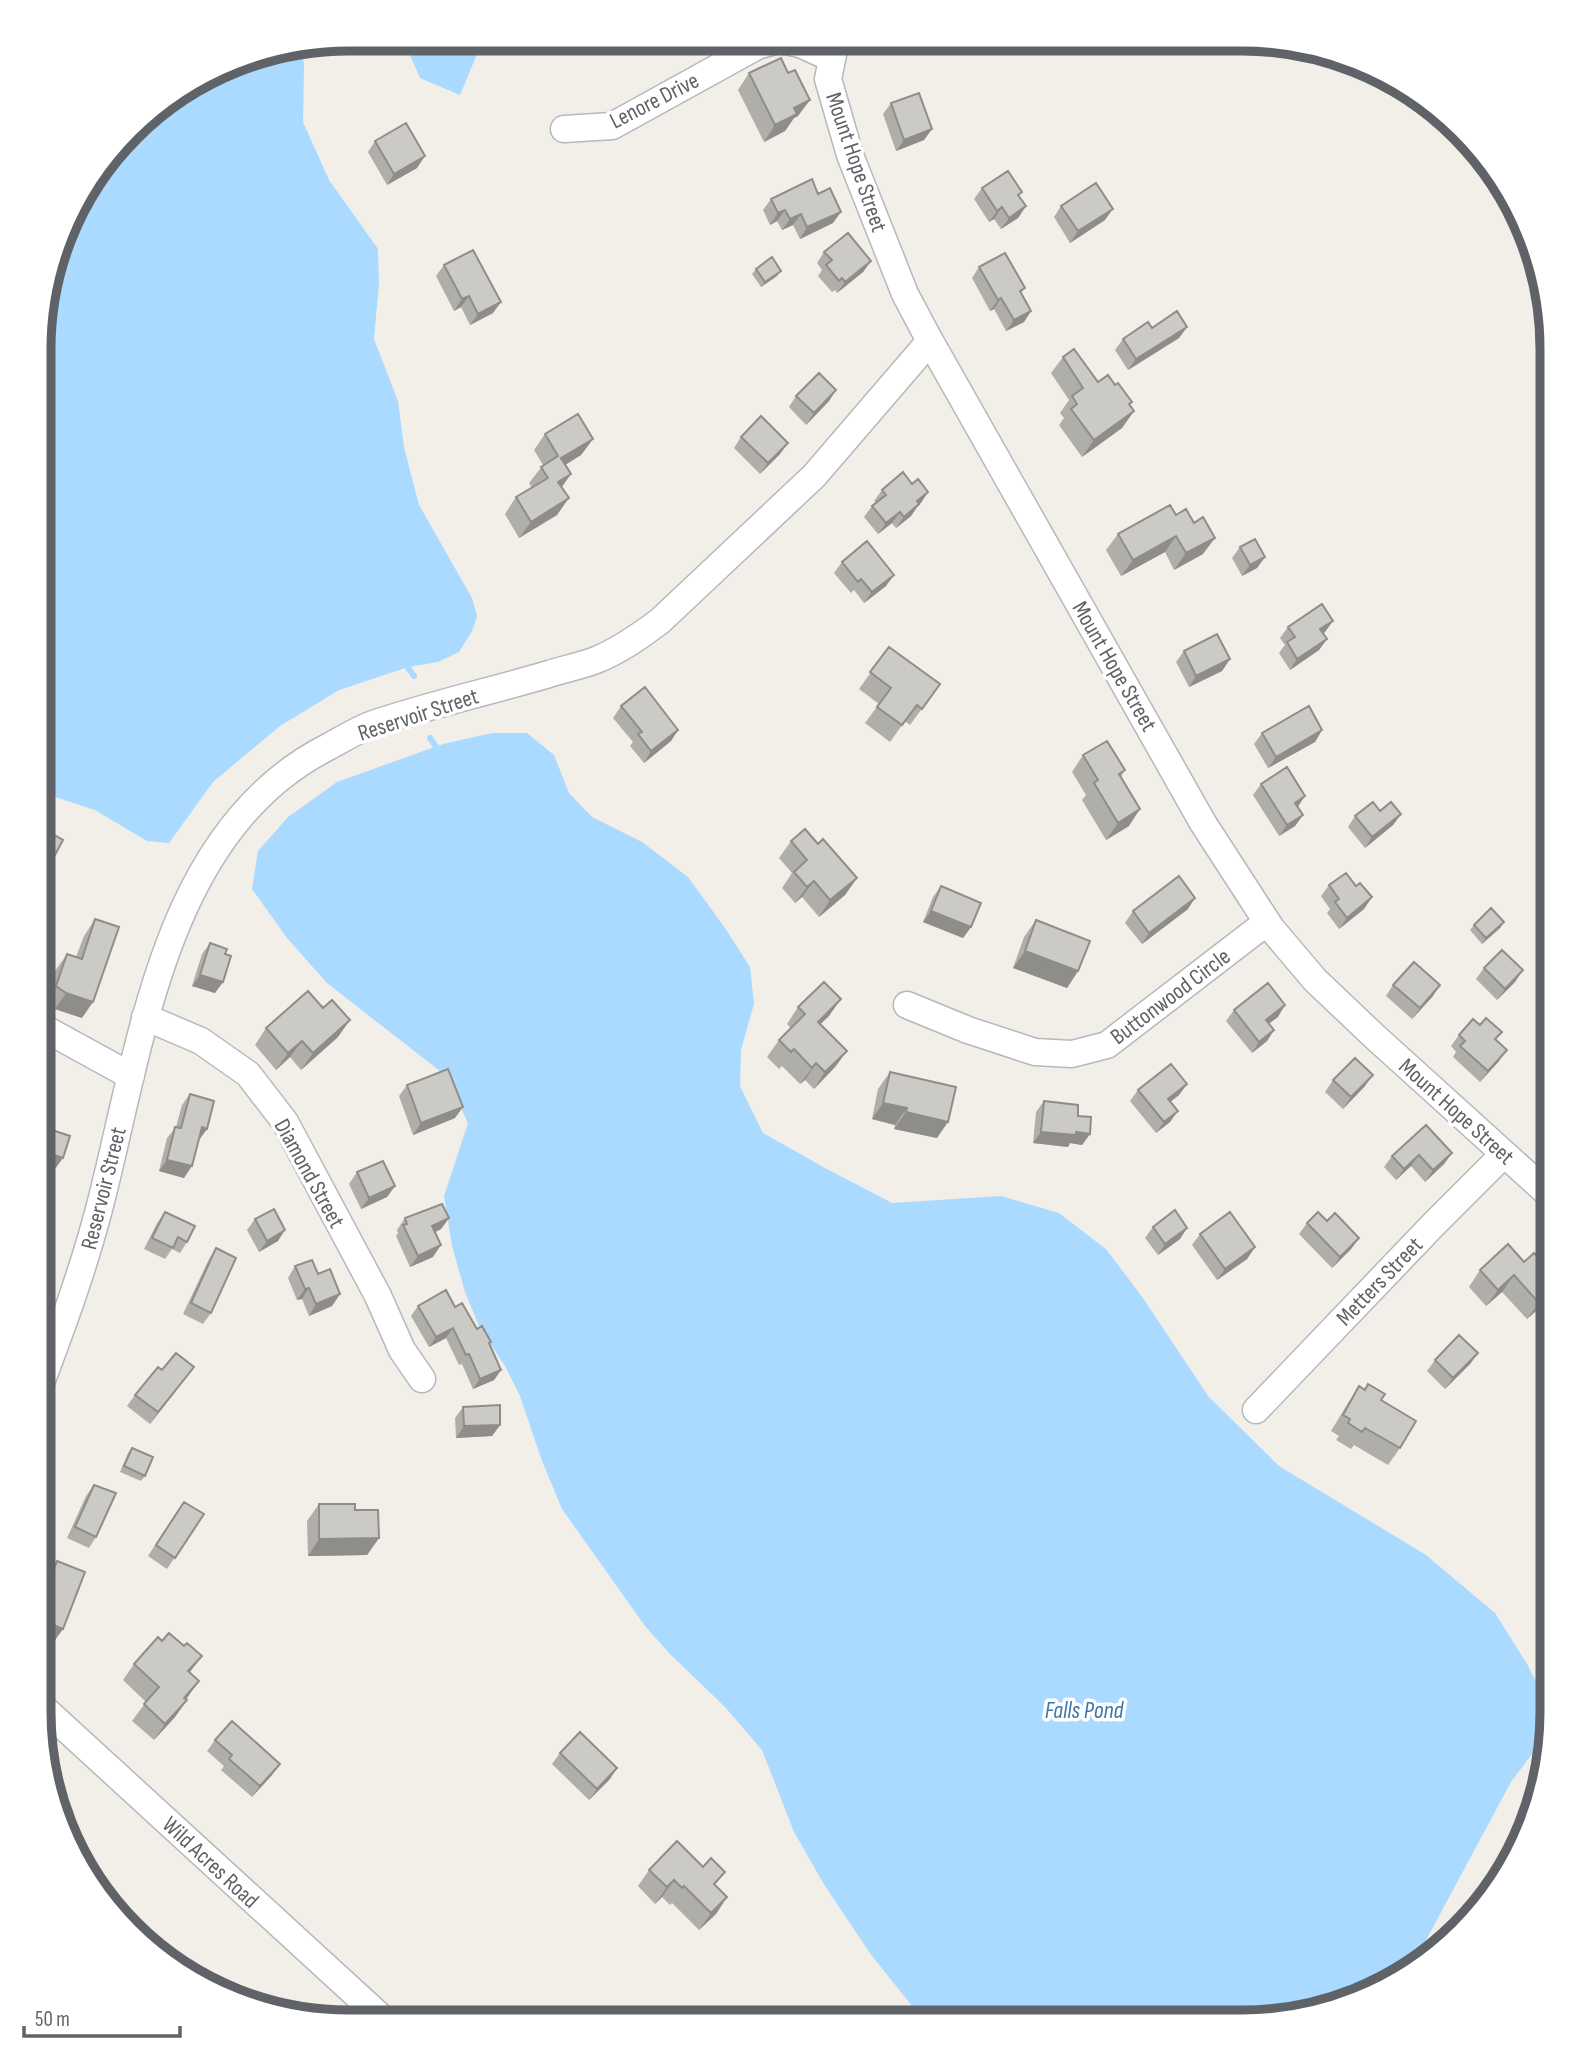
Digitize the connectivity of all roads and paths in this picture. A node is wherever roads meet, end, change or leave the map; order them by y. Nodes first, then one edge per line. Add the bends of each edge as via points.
1 (748, 51) edge
2 (833, 51) edge
3 (564, 129) dead end
4 (930, 341) junction
5 (1267, 922) junction
6 (907, 1005) dead end
7 (145, 1017) junction
8 (51, 1032) edge
9 (131, 1076) junction
10 (1504, 1154) junction
11 (1540, 1186) edge
12 (51, 1355) edge
13 (422, 1380) dead end
14 (1256, 1410) dead end
15 (51, 1716) edge
16 (373, 2010) edge

1 - 3 street, Lenore Drive via 612,126
2 - 4 street, Mount Hope Street via 828,79 850,155 905,294
4 - 5 street, Mount Hope Street via 1203,823
4 - 7 street, Reservoir Street via 814,475 636,639 596,660 373,724 316,753 270,786 238,818 207,863 176,928
5 - 6 street, Buttonwood Circle via 1107,1045 1072,1054 1035,1052
5 - 10 street, Mount Hope Street via 1315,980
7 - 9 street, Reservoir Street
7 - 13 street, Diamond Street via 201,1041 248,1074 277,1112
8 - 9 street
9 - 12 street, Reservoir Street via 99,1212
10 - 11 street, Mount Hope Street
10 - 14 street, Metters Street
15 - 16 street, Wild Acres Road

